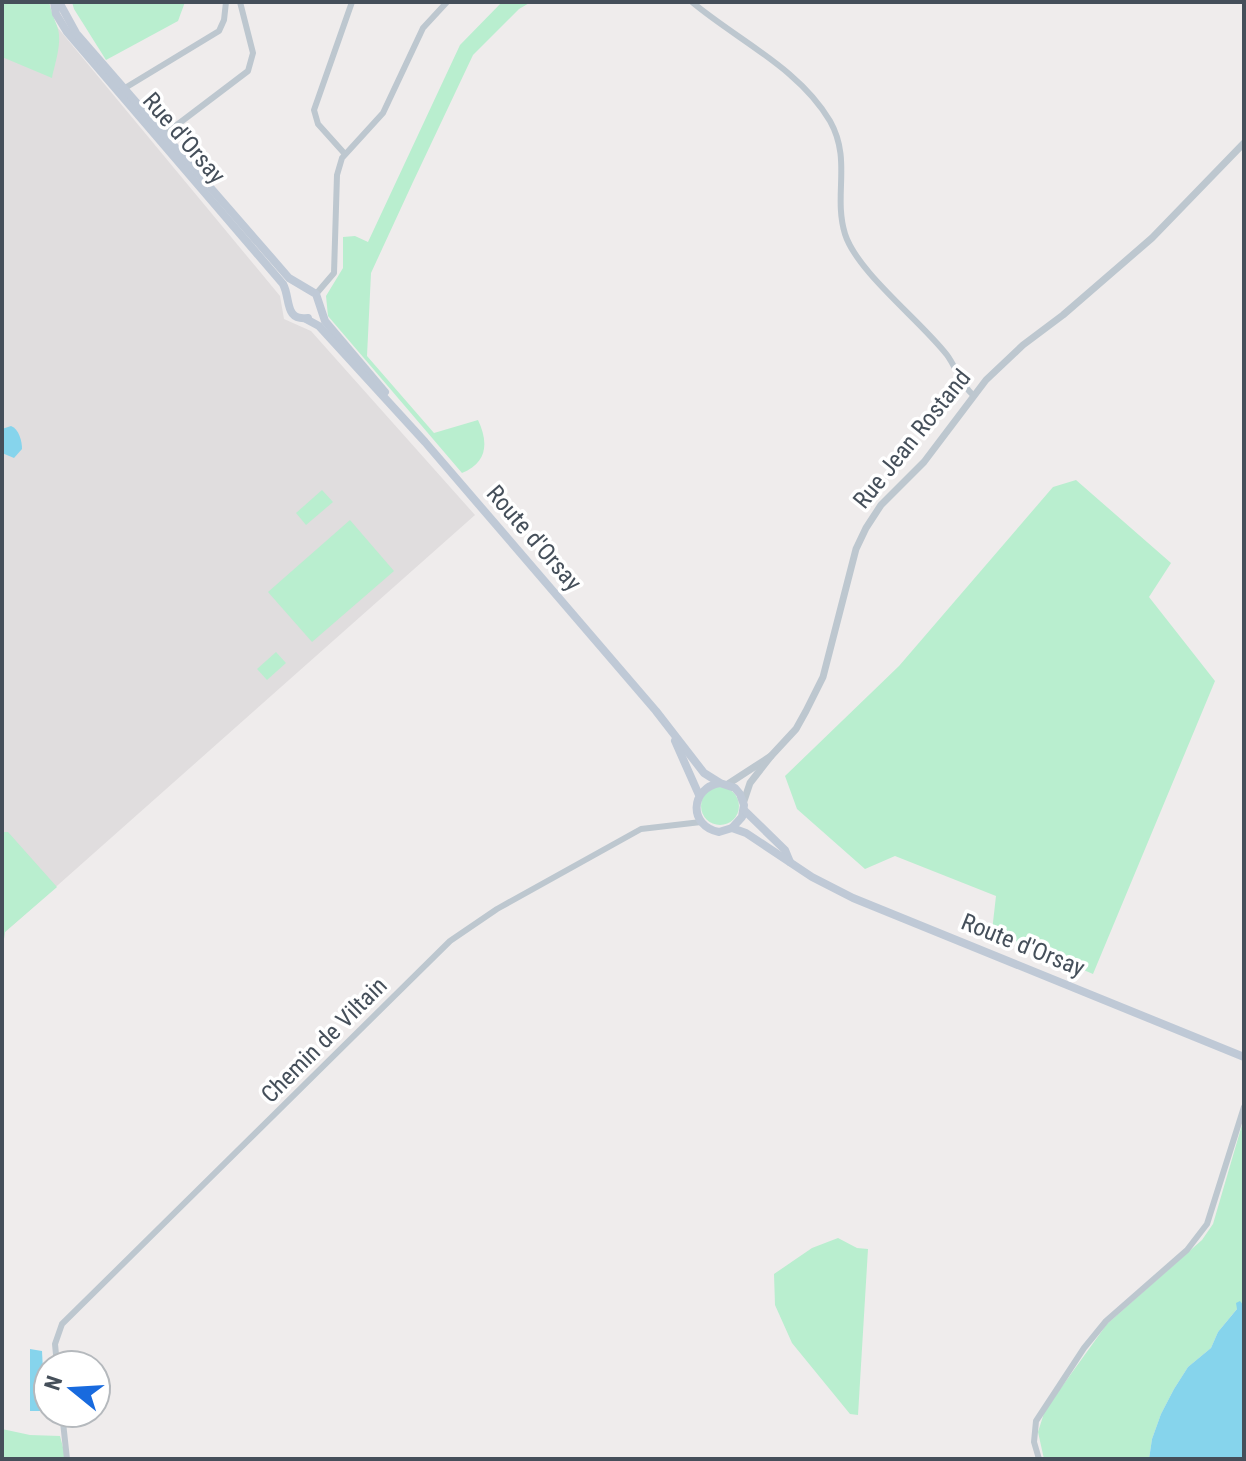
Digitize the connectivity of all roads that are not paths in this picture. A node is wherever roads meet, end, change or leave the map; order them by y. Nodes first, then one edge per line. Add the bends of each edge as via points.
1 (56, 2) edge
2 (226, 2) edge
3 (240, 2) edge
4 (352, 2) edge
5 (447, 2) edge
6 (692, 2) edge
7 (125, 88) junction
8 (124, 99) junction
9 (162, 136) junction
10 (1244, 143) edge
11 (344, 153) junction
12 (302, 287) junction
13 (316, 294) junction
14 (288, 298) junction
15 (319, 307) junction
16 (306, 319) junction
17 (973, 395) junction
18 (425, 442) junction
19 (672, 733) junction
20 (771, 756) junction
21 (724, 783) junction
22 (699, 795) junction
23 (744, 805) junction
24 (696, 811) junction
25 (689, 822) junction
26 (701, 822) junction
27 (732, 828) junction
28 (791, 862) junction
29 (1244, 1057) edge
30 (1244, 1107) edge
31 (55, 1349) edge
32 (64, 1429) edge
33 (67, 1459) edge
34 (1039, 1459) edge

1 - 7 main road, Rue d'Orsay
1 - 8 main road, Rue d'Orsay via 56,14 67,32
2 - 7 street via 222,26 215,34
3 - 9 street via 253,53 248,71
4 - 11 street via 314,110 318,124
5 - 11 street via 423,28 383,113
6 - 17 street via 777,65 826,115 842,155 842,223 849,244 947,355
7 - 8 street
7 - 9 main road, Rue d'Orsay
8 - 9 main road, Rue d'Orsay
9 - 12 main road, Rue d'Orsay
9 - 14 main road, Rue d'Orsay via 283,284
10 - 17 street, Rue Jean Rostand via 1177,215 1023,345
11 - 13 street via 337,175 334,273
12 - 13 main road
12 - 14 main road
13 - 15 main road
14 - 16 main road via 290,312
15 - 16 main road
15 - 18 main road, Route d'Orsay
16 - 18 main road, Route d'Orsay via 319,326
17 - 20 street, Rue Jean Rostand via 866,528 821,681 796,729
18 - 19 main road, Route d'Orsay
19 - 21 main road, Route d'Orsay via 704,773
19 - 22 main road, Route d'Orsay
20 - 21 street, Rue Jean Rostand
20 - 23 street, Rue Jean Rostand via 750,783
21 - 22 main road via 712,784
21 - 23 main road via 740,794
22 - 24 main road
23 - 27 main road
23 - 28 main road, Route d'Orsay
24 - 25 street
24 - 26 main road
25 - 26 street, Chemin de Viltain
25 - 31 street, Chemin de Viltain via 641,829 450,941 62,1324
26 - 27 main road via 712,830
27 - 28 main road, Route d'Orsay
28 - 29 main road, Route d'Orsay via 853,898
30 - 34 street via 1207,1224 1187,1250 1115,1312 1084,1348 1036,1421
32 - 33 street

